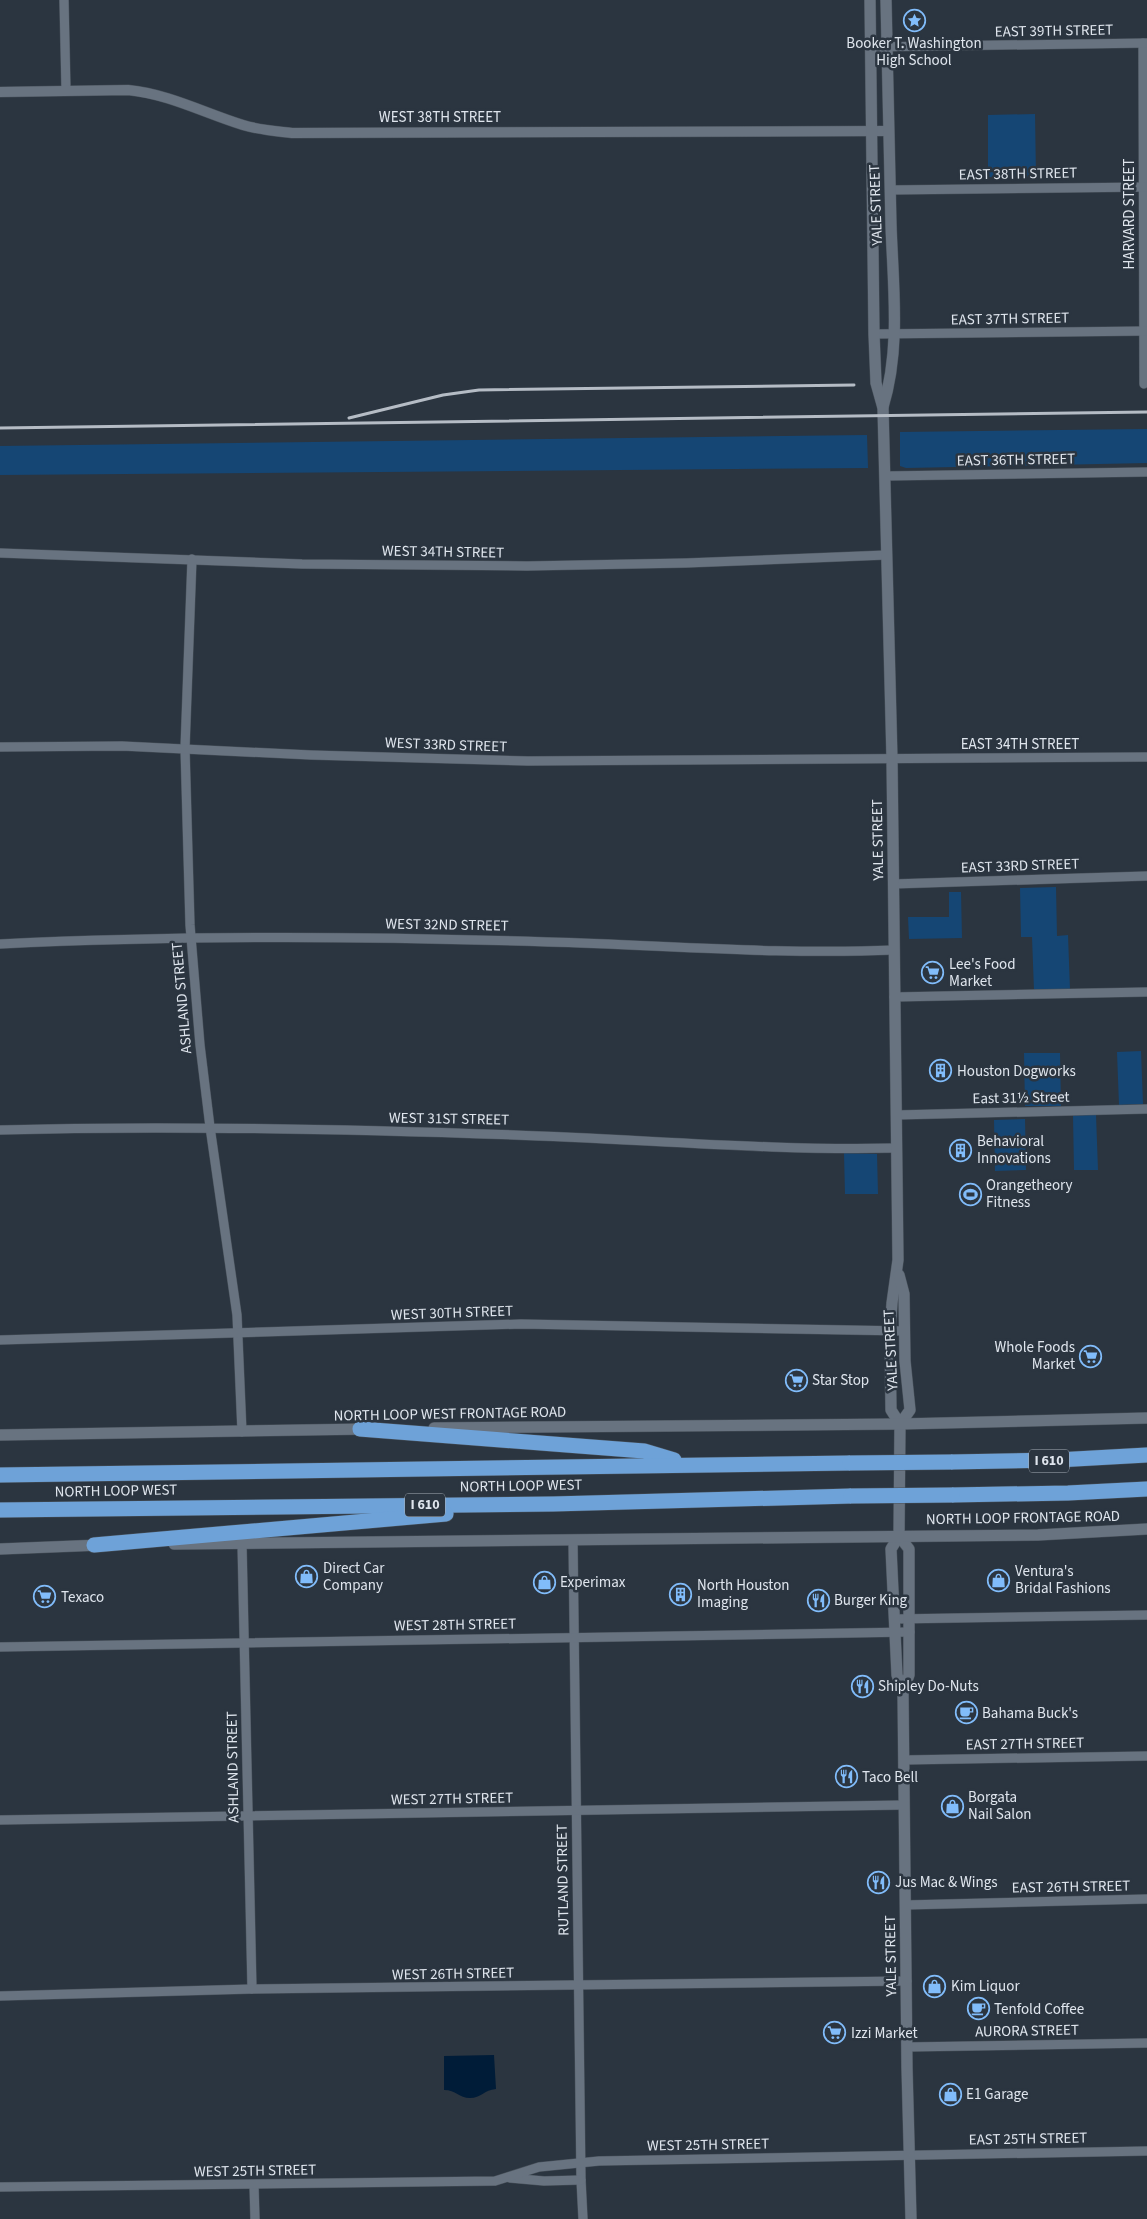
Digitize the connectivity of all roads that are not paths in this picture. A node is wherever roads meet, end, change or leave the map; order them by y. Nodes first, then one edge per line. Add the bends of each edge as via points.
1 (64, 0) edge
2 (870, 0) edge
3 (886, 0) edge
4 (1145, 43) edge
5 (887, 47) junction
6 (871, 48) junction
7 (66, 90) junction
8 (0, 92) edge
9 (871, 131) junction
10 (888, 131) junction
11 (1145, 187) edge
12 (890, 190) junction
13 (872, 274) junction
14 (893, 275) junction
15 (1145, 331) edge
16 (874, 334) junction
17 (895, 334) junction
18 (1144, 384) dead end
19 (883, 408) junction
20 (1147, 472) edge
21 (885, 476) junction
22 (0, 553) edge
23 (886, 556) junction
24 (192, 559) junction
25 (0, 748) edge
26 (185, 748) junction
27 (1147, 757) edge
28 (892, 759) junction
29 (1147, 876) edge
30 (893, 884) junction
31 (191, 937) junction
32 (0, 944) edge
33 (894, 950) junction
34 (1147, 992) edge
35 (894, 997) junction
36 (1147, 1109) edge
37 (896, 1115) junction
38 (210, 1127) junction
39 (0, 1130) edge
40 (897, 1148) junction
41 (898, 1271) junction
42 (239, 1332) junction
43 (890, 1332) junction
44 (905, 1332) junction
45 (0, 1340) edge
46 (1147, 1418) edge
47 (900, 1424) junction
48 (360, 1429) junction
49 (242, 1432) junction
50 (0, 1436) edge
51 (1147, 1455) edge
52 (690, 1464) junction
53 (0, 1475) edge
54 (1147, 1489) edge
55 (553, 1504) junction
56 (0, 1510) edge
57 (1147, 1529) edge
58 (899, 1536) junction
59 (573, 1540) junction
60 (242, 1544) junction
61 (94, 1546) junction
62 (0, 1549) edge
63 (1147, 1615) edge
64 (910, 1618) junction
65 (896, 1619) junction
66 (896, 1632) junction
67 (910, 1632) junction
68 (574, 1638) junction
69 (244, 1642) junction
70 (0, 1647) edge
71 (903, 1692) junction
72 (1147, 1756) edge
73 (904, 1760) junction
74 (904, 1805) junction
75 (576, 1811) junction
76 (247, 1816) junction
77 (0, 1820) edge
78 (1147, 1899) edge
79 (905, 1904) junction
80 (907, 1981) junction
81 (580, 1986) junction
82 (252, 1990) junction
83 (0, 1996) edge
84 (1147, 2043) edge
85 (907, 2047) junction
86 (1147, 2150) edge
87 (909, 2155) junction
88 (581, 2162) junction
89 (510, 2178) junction
90 (581, 2180) junction
91 (254, 2185) junction
92 (0, 2187) edge
93 (255, 2219) edge
94 (584, 2219) edge
95 (911, 2219) edge

1 - 7 street
2 - 6 main road, YALE STREET
3 - 5 main road, YALE STREET
4 - 5 street, EAST 39TH STREET
4 - 11 street, HARVARD STREET
5 - 6 street, EAST 39TH STREET
5 - 10 main road, YALE STREET
6 - 9 main road, YALE STREET
7 - 8 street, WEST 38TH STREET
7 - 9 street, WEST 38TH STREET via 148,92 244,126 292,133
9 - 10 street, WEST 38TH STREET
9 - 13 main road, YALE STREET
10 - 12 main road, YALE STREET
11 - 12 street, EAST 38TH STREET
11 - 15 street, HARVARD STREET
12 - 14 main road, YALE STREET
13 - 14 main road
13 - 16 main road, YALE STREET
14 - 17 main road, YALE STREET
15 - 17 street, EAST 37TH STREET
15 - 18 street, HARVARD STREET
16 - 17 street, EAST 37TH STREET
16 - 19 main road, YALE STREET via 876,383
17 - 19 main road, YALE STREET via 891,382
19 - 21 main road, YALE STREET
20 - 21 street, EAST 36TH STREET
21 - 23 main road, YALE STREET
22 - 24 street, WEST 34TH STREET
23 - 24 street, WEST 34TH STREET via 527,566 302,564
23 - 28 main road, YALE STREET
24 - 26 street, ASHLAND STREET
25 - 26 street, WEST 33RD STREET via 60,745
26 - 28 street, WEST 33RD STREET via 519,761
26 - 31 street, ASHLAND STREET
27 - 28 street, EAST 34TH STREET
28 - 30 main road, YALE STREET
29 - 30 street, EAST 33RD STREET
30 - 33 main road, YALE STREET
31 - 32 street, WEST 32ND STREET
31 - 33 street, WEST 32ND STREET via 406,938 775,951
31 - 38 street, ASHLAND STREET
33 - 35 main road, YALE STREET
34 - 35 street
35 - 37 main road, YALE STREET
36 - 37 street, East 31½ Street
37 - 40 main road, YALE STREET
38 - 39 street, WEST 31ST STREET
38 - 40 street, WEST 31ST STREET via 515,1135 719,1146
38 - 42 street, ASHLAND STREET
40 - 41 main road, YALE STREET
41 - 43 main road, YALE STREET
41 - 44 main road, YALE STREET via 904,1294
42 - 43 street, WEST 30TH STREET via 530,1324
42 - 45 street, WEST 30TH STREET
42 - 49 street, ASHLAND STREET
43 - 44 street, WEST 30TH STREET
43 - 47 main road, YALE STREET via 891,1410
44 - 47 main road, YALE STREET via 910,1410
46 - 47 main road
47 - 48 main road, NORTH LOOP WEST FRONTAGE ROAD
47 - 58 main road, YALE STREET
48 - 49 main road, NORTH LOOP WEST FRONTAGE ROAD
48 - 52 highway via 644,1452
49 - 50 main road, NORTH LOOP WEST FRONTAGE ROAD
51 - 52 highway, NORTH LOOP WEST / I 610, bridge via 1056,1460
52 - 53 highway, NORTH LOOP WEST / I 610
54 - 55 highway, NORTH LOOP WEST / I 610, bridge via 1068,1494
55 - 56 highway, NORTH LOOP WEST / I 610
55 - 61 highway
57 - 58 main road, NORTH LOOP FRONTAGE ROAD via 1063,1534
58 - 59 main road
58 - 64 main road, YALE STREET via 909,1549
58 - 65 main road, YALE STREET via 891,1549
59 - 60 main road
59 - 68 street, RUTLAND STREET
60 - 61 main road
60 - 69 street, ASHLAND STREET
61 - 62 main road
63 - 64 street
64 - 65 street
64 - 67 main road, YALE STREET
65 - 66 main road, YALE STREET
66 - 67 street, WEST 28TH STREET
66 - 68 street, WEST 28TH STREET
66 - 71 main road, YALE STREET via 897,1675
67 - 71 main road, YALE STREET via 909,1675
68 - 69 street, WEST 28TH STREET
68 - 75 street, RUTLAND STREET
69 - 70 street, WEST 28TH STREET
69 - 76 street, ASHLAND STREET
71 - 73 main road, YALE STREET
72 - 73 street, EAST 27TH STREET
73 - 74 main road, YALE STREET
74 - 75 street, WEST 27TH STREET
74 - 79 main road, YALE STREET
75 - 76 street, WEST 27TH STREET
75 - 81 street, RUTLAND STREET
76 - 77 street, WEST 27TH STREET
76 - 82 street, ASHLAND STREET
78 - 79 street, EAST 26TH STREET
79 - 80 main road, YALE STREET
80 - 81 street, WEST 26TH STREET
80 - 85 main road, YALE STREET
81 - 82 street, WEST 26TH STREET
81 - 88 street, RUTLAND STREET
82 - 83 street, WEST 26TH STREET
84 - 85 street, AURORA STREET
85 - 87 main road, YALE STREET
86 - 87 street, EAST 25TH STREET
87 - 88 street, WEST 25TH STREET
87 - 95 main road, YALE STREET
88 - 89 street, WEST 25TH STREET via 540,2166
88 - 90 street, RUTLAND STREET
89 - 90 street, WEST 25TH STREET via 544,2182
89 - 91 street, WEST 25TH STREET via 495,2181
90 - 94 street, RUTLAND STREET
91 - 92 street, WEST 25TH STREET
91 - 93 street

